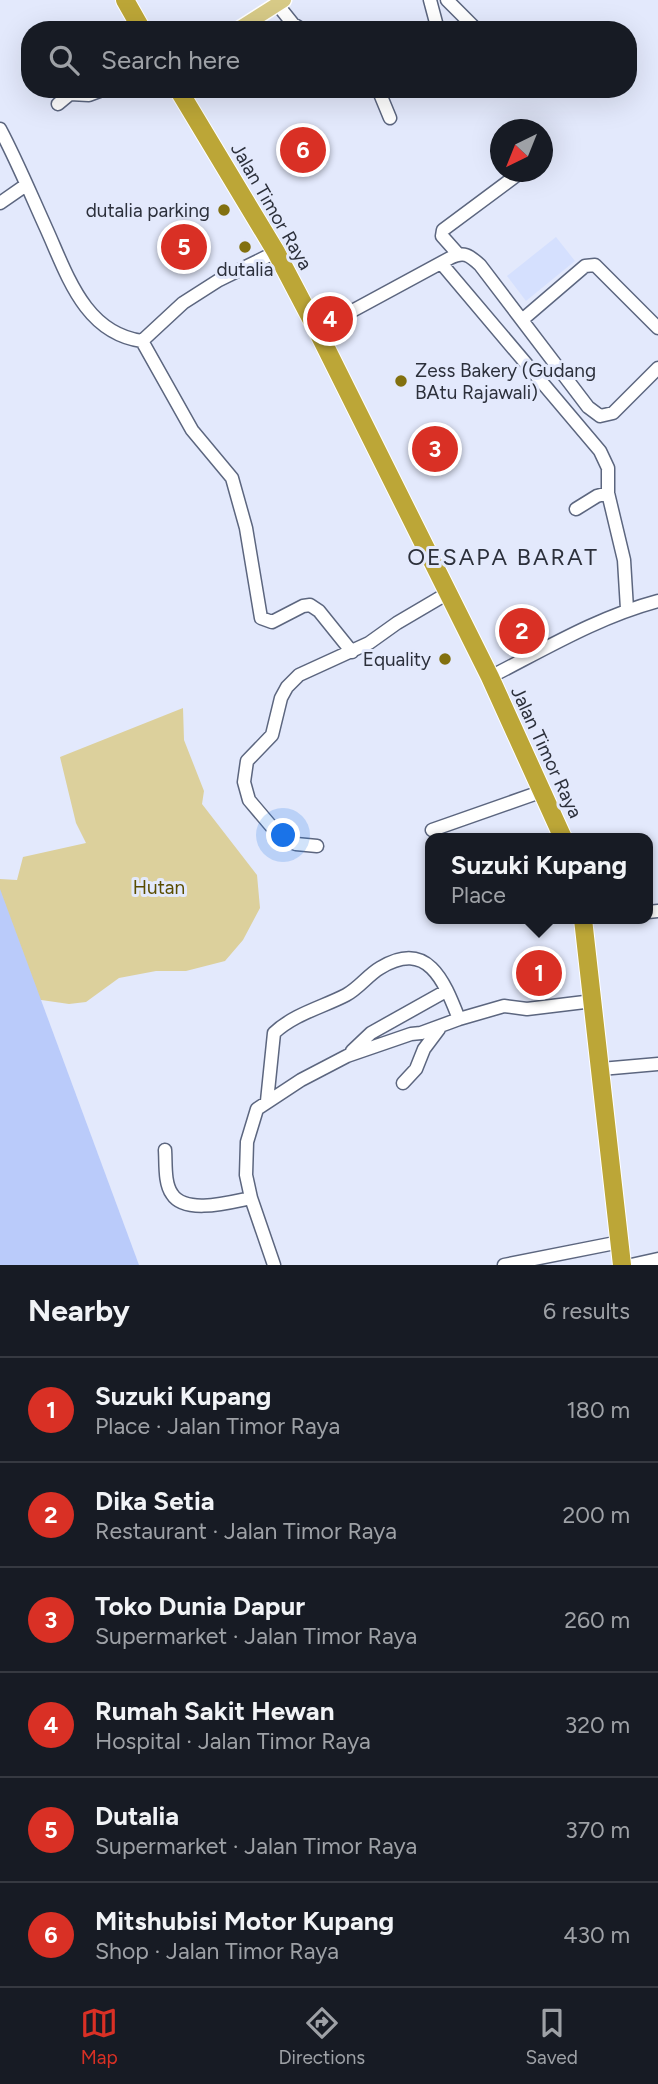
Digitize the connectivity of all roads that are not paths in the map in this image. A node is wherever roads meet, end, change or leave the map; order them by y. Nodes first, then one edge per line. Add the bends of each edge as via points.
1 (125, 0) edge
2 (430, 0) edge
3 (447, 0) edge
4 (280, 2) edge
5 (137, 21) edge
6 (251, 21) edge
7 (291, 21) edge
8 (436, 21) edge
9 (468, 21) edge
10 (65, 98) edge
11 (183, 98) edge
12 (382, 98) edge
13 (58, 104) dead end
14 (390, 118) dead end
15 (0, 129) edge
16 (508, 182) edge
17 (26, 185) junction
18 (0, 203) edge
19 (276, 251) junction
20 (458, 254) junction
21 (441, 263) junction
22 (522, 320) junction
23 (658, 328) edge
24 (317, 330) junction
25 (142, 341) junction
26 (658, 368) edge
27 (608, 493) junction
28 (576, 509) dead end
29 (449, 593) junction
30 (658, 601) edge
31 (627, 609) junction
32 (352, 652) junction
33 (490, 677) junction
34 (543, 791) junction
35 (432, 830) dead end
36 (561, 833) edge
37 (317, 846) dead end
38 (584, 925) edge
39 (446, 991) junction
40 (593, 1000) junction
41 (459, 1019) junction
42 (441, 1026) junction
43 (347, 1056) junction
44 (658, 1064) edge
45 (601, 1069) junction
46 (403, 1083) dead end
47 (267, 1101) junction
48 (165, 1150) dead end
49 (251, 1198) junction
50 (620, 1242) junction
51 (658, 1259) edge
52 (278, 1264) edge
53 (504, 1265) edge
54 (622, 1265) edge
55 (631, 1265) edge

1 - 5 highway
2 - 8 street
3 - 9 street
4 - 6 main road
4 - 7 street
10 - 13 street
11 - 19 highway, Jalan Timor Raya
12 - 14 street
15 - 17 street
16 - 20 street via 443,230 445,241
17 - 18 street
17 - 25 street via 80,302 119,335
19 - 24 highway, Jalan Timor Raya
19 - 25 street via 183,303
20 - 21 street
20 - 22 street via 466,254 480,265
21 - 24 street
21 - 27 street via 600,451 608,468
22 - 23 street via 585,266 595,265
22 - 26 street via 567,383 600,416 613,413
24 - 29 highway, Jalan Timor Raya
25 - 32 street via 192,430 232,478 246,528 261,618 272,622 310,605
27 - 28 street
27 - 31 street via 624,560
29 - 32 street
29 - 33 highway, Jalan Timor Raya
30 - 31 street
31 - 33 street
32 - 37 street via 305,671 291,682 281,698 272,735 251,755 244,771 249,800 279,836
33 - 34 highway, Jalan Timor Raya
34 - 35 street
34 - 36 highway, Jalan Timor Raya
38 - 40 highway
39 - 41 street
39 - 43 street via 370,1033
39 - 47 street via 424,960 410,957 397,960 350,993 277,1030
40 - 41 street via 527,1009 504,1006
40 - 45 highway
41 - 42 street
42 - 43 street
42 - 46 street
43 - 47 street
44 - 45 street
45 - 50 highway
47 - 49 street via 253,1117 247,1142
48 - 49 street via 169,1186 181,1203 217,1205
49 - 52 street
50 - 53 street
50 - 54 highway
51 - 55 street

